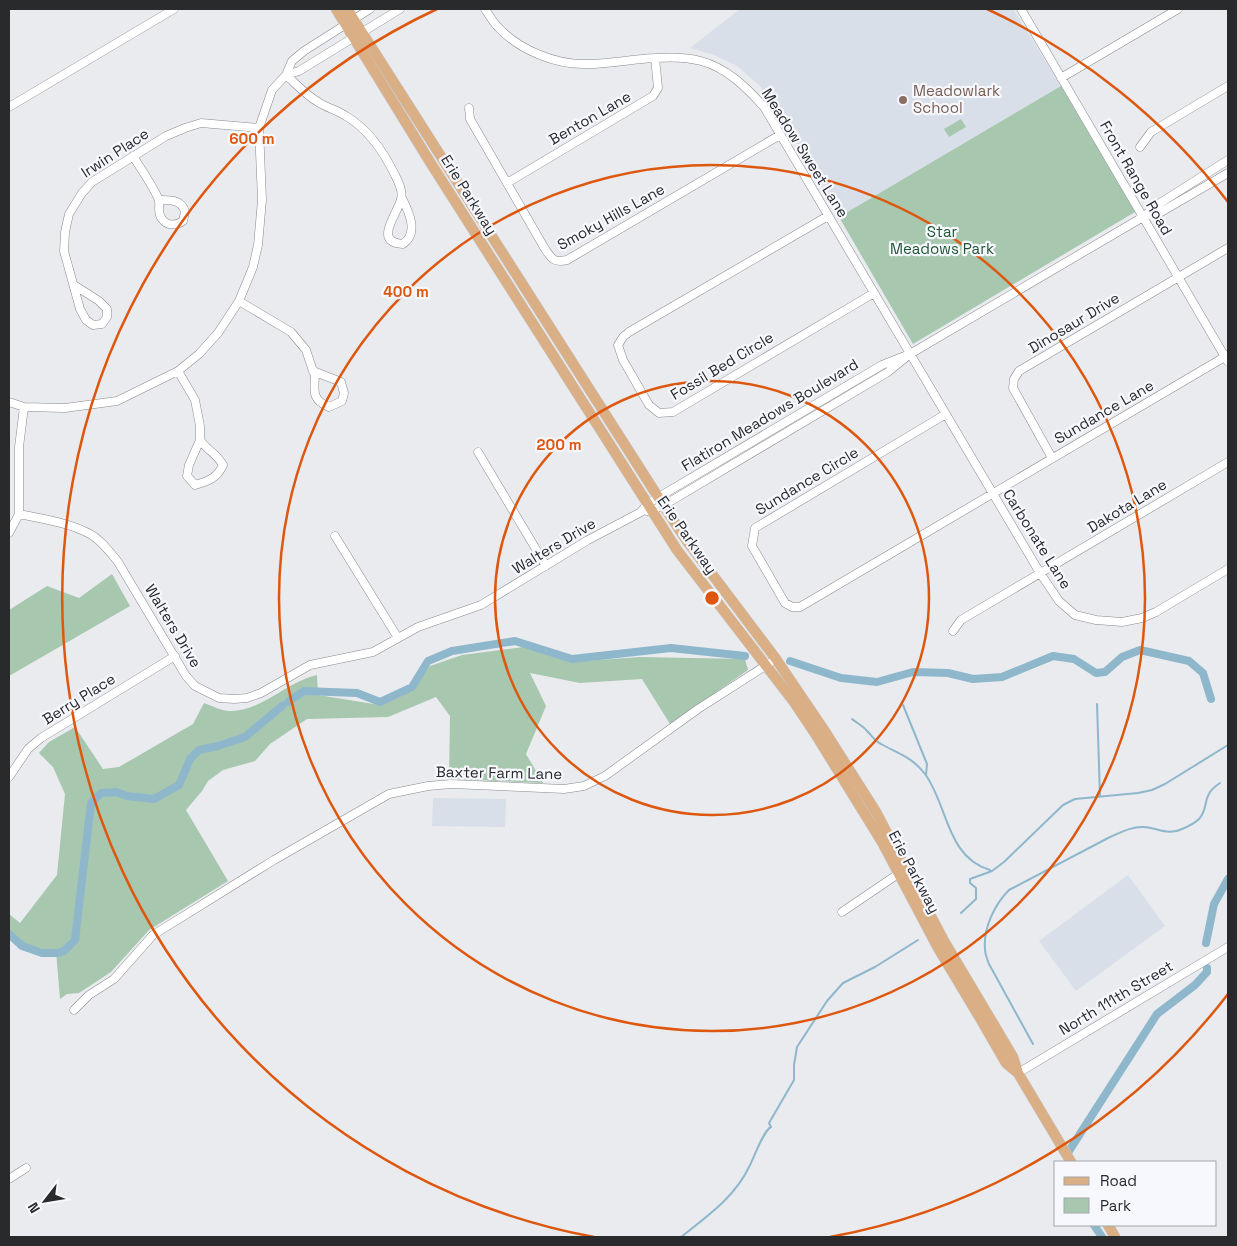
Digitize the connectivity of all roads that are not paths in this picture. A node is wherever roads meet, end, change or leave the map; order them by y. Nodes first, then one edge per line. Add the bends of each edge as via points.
1 (174, 9) edge
2 (336, 9) edge
3 (347, 9) edge
4 (370, 9) edge
5 (400, 9) edge
6 (484, 9) edge
7 (1021, 9) edge
8 (1178, 9) edge
9 (350, 22) junction
10 (358, 34) junction
11 (656, 58) junction
12 (286, 75) junction
13 (1061, 78) junction
14 (1228, 86) edge
15 (9, 107) edge
16 (469, 108) dead end
17 (259, 128) junction
18 (780, 135) junction
19 (1140, 147) dead end
20 (134, 156) junction
21 (1228, 160) edge
22 (1228, 173) edge
23 (506, 183) junction
24 (402, 198) junction
25 (159, 200) dead end
26 (828, 216) junction
27 (1143, 216) junction
28 (1228, 248) edge
29 (1178, 277) junction
30 (74, 285) junction
31 (874, 293) junction
32 (239, 301) junction
33 (910, 354) junction
34 (1227, 358) edge
35 (178, 371) junction
36 (313, 372) junction
37 (9, 402) edge
38 (24, 407) junction
39 (946, 414) junction
40 (200, 440) junction
41 (478, 452) dead end
42 (1052, 458) junction
43 (1228, 462) edge
44 (993, 494) junction
45 (661, 501) junction
46 (646, 509) junction
47 (18, 514) junction
48 (9, 533) edge
49 (335, 536) dead end
50 (546, 566) junction
51 (1228, 569) edge
52 (1040, 573) junction
53 (952, 631) dead end
54 (398, 638) junction
55 (175, 656) junction
56 (776, 659) junction
57 (766, 666) junction
58 (9, 777) edge
59 (898, 874) junction
60 (842, 912) dead end
61 (1228, 947) edge
62 (74, 1010) dead end
63 (1018, 1073) junction
64 (1070, 1161) edge
65 (26, 1168) dead end
66 (9, 1180) edge
67 (1109, 1226) edge
68 (1115, 1237) edge

1 - 15 street
2 - 9 main road, Erie Parkway
3 - 9 main road, Erie Parkway
4 - 9 street
5 - 10 street
6 - 11 street, Meadow Sweet Lane via 498,28 540,56 566,63 587,64
7 - 13 street, Front Range Road
8 - 13 street
9 - 10 main road, Erie Parkway
9 - 12 street via 304,51 292,61
10 - 12 street via 299,71
10 - 45 main road, Erie Parkway
10 - 46 main road, Erie Parkway via 430,162
11 - 18 street, Meadow Sweet Lane via 701,61 728,73 746,87 764,108
11 - 23 street, Benton Lane via 658,88 653,96
12 - 17 street via 272,90
12 - 24 street via 318,102 346,116 362,129 391,165
13 - 27 street, Front Range Road
14 - 19 street via 1151,132
16 - 23 street, Smoky Hills Lane via 470,119
17 - 20 street, Irwin Place via 201,124 166,136
17 - 32 street via 262,200 258,245
18 - 23 street, Smoky Hills Lane via 559,262 545,249
18 - 26 street, Meadow Sweet Lane
20 - 25 street
20 - 30 street, Irwin Place via 92,182 69,214 64,251
21 - 27 street, Flatiron Meadows Boulevard
22 - 27 street, Flatiron Meadows Boulevard via 1161,212
24 - 24 street via 387,230 392,241 403,244 410,238 412,229
26 - 31 street, Meadow Sweet Lane
26 - 31 street, Fossil Bed Circle via 623,337 618,345 619,352 649,405 659,413 673,412
27 - 29 street, Front Range Road
27 - 33 street, Flatiron Meadows Boulevard
28 - 29 street, Dinosaur Drive
29 - 34 street, Front Range Road
29 - 42 street, Dinosaur Drive via 1019,371 1014,378 1013,388
30 - 30 street, Irwin Place via 107,309 107,317 102,324 93,325 86,320
31 - 33 street, Meadow Sweet Lane
32 - 35 street via 200,354
32 - 36 street via 291,332 306,350
33 - 39 street, Carbonate Lane
33 - 45 street, Flatiron Meadows Boulevard via 882,365
34 - 42 street, Sundance Lane
35 - 38 street via 117,401 65,408
35 - 40 street via 195,400
36 - 36 street via 314,395 319,403 330,408 342,401 341,382
37 - 38 street
38 - 47 street via 19,447
39 - 44 street, Carbonate Lane
39 - 44 street, Sundance Circle via 754,528 752,546 785,603 800,607
40 - 40 street via 188,465 187,476 195,484 208,482 218,475 223,465
41 - 50 street
42 - 44 street, Sundance Lane
43 - 52 street, Dakota Lane
44 - 52 street, Carbonate Lane
45 - 46 street, Flatiron Meadows Boulevard
45 - 56 main road, Erie Parkway via 687,541
46 - 50 street, Walters Drive
46 - 57 main road, Erie Parkway
47 - 48 street
47 - 55 street, Walters Drive via 68,525 92,535 106,547
49 - 54 street
50 - 54 street, Walters Drive via 481,604 418,627
51 - 52 street, Carbonate Lane via 1156,612 1122,622 1075,615 1059,601
52 - 53 street, Dakota Lane via 961,620
54 - 55 street, Walters Drive via 373,652 310,665 247,698 219,698 195,686
55 - 58 street, Berry Place via 41,738 28,749
56 - 57 street, Baxter Farm Lane
56 - 63 main road, Erie Parkway via 876,812 944,941 1013,1057
57 - 59 main road, Erie Parkway via 816,735
57 - 62 street, Baxter Farm Lane via 698,709 605,776 584,786 564,789 451,784 389,794 153,935 114,979 89,995
59 - 60 street
59 - 63 main road, Erie Parkway via 1006,1062
61 - 63 street, North 111th Street
63 - 64 main road, Erie Parkway
65 - 66 street
67 - 68 main road

